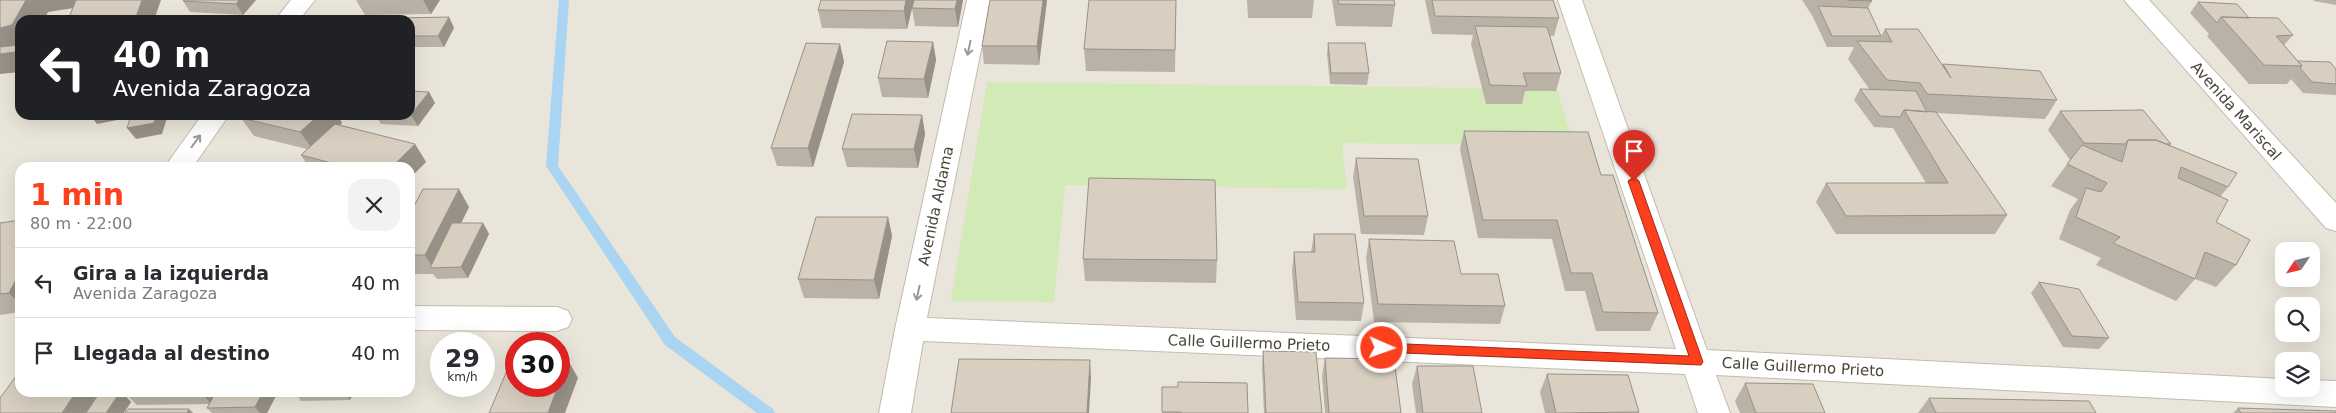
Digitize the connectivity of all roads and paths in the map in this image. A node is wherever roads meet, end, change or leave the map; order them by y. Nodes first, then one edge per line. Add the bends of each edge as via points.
1 (303, 0) edge
2 (978, 0) edge
3 (1570, 0) edge
4 (2136, 0) edge
5 (291, 15) edge
6 (212, 120) edge
7 (181, 162) edge
8 (2336, 221) edge
9 (415, 318) edge
10 (558, 319) dead end
11 (910, 329) junction
12 (1697, 362) junction
13 (2336, 394) edge
14 (896, 413) edge
15 (1714, 413) edge

1 - 5 street
2 -> 11 street, Avenida Aldama
3 - 12 street
4 - 8 street, Avenida Mariscal
7 -> 6 street
9 - 10 street
11 - 12 street, Calle Guillermo Prieto
11 - 14 street, Avenida Aldama
12 - 13 street, Calle Guillermo Prieto
12 - 15 street

